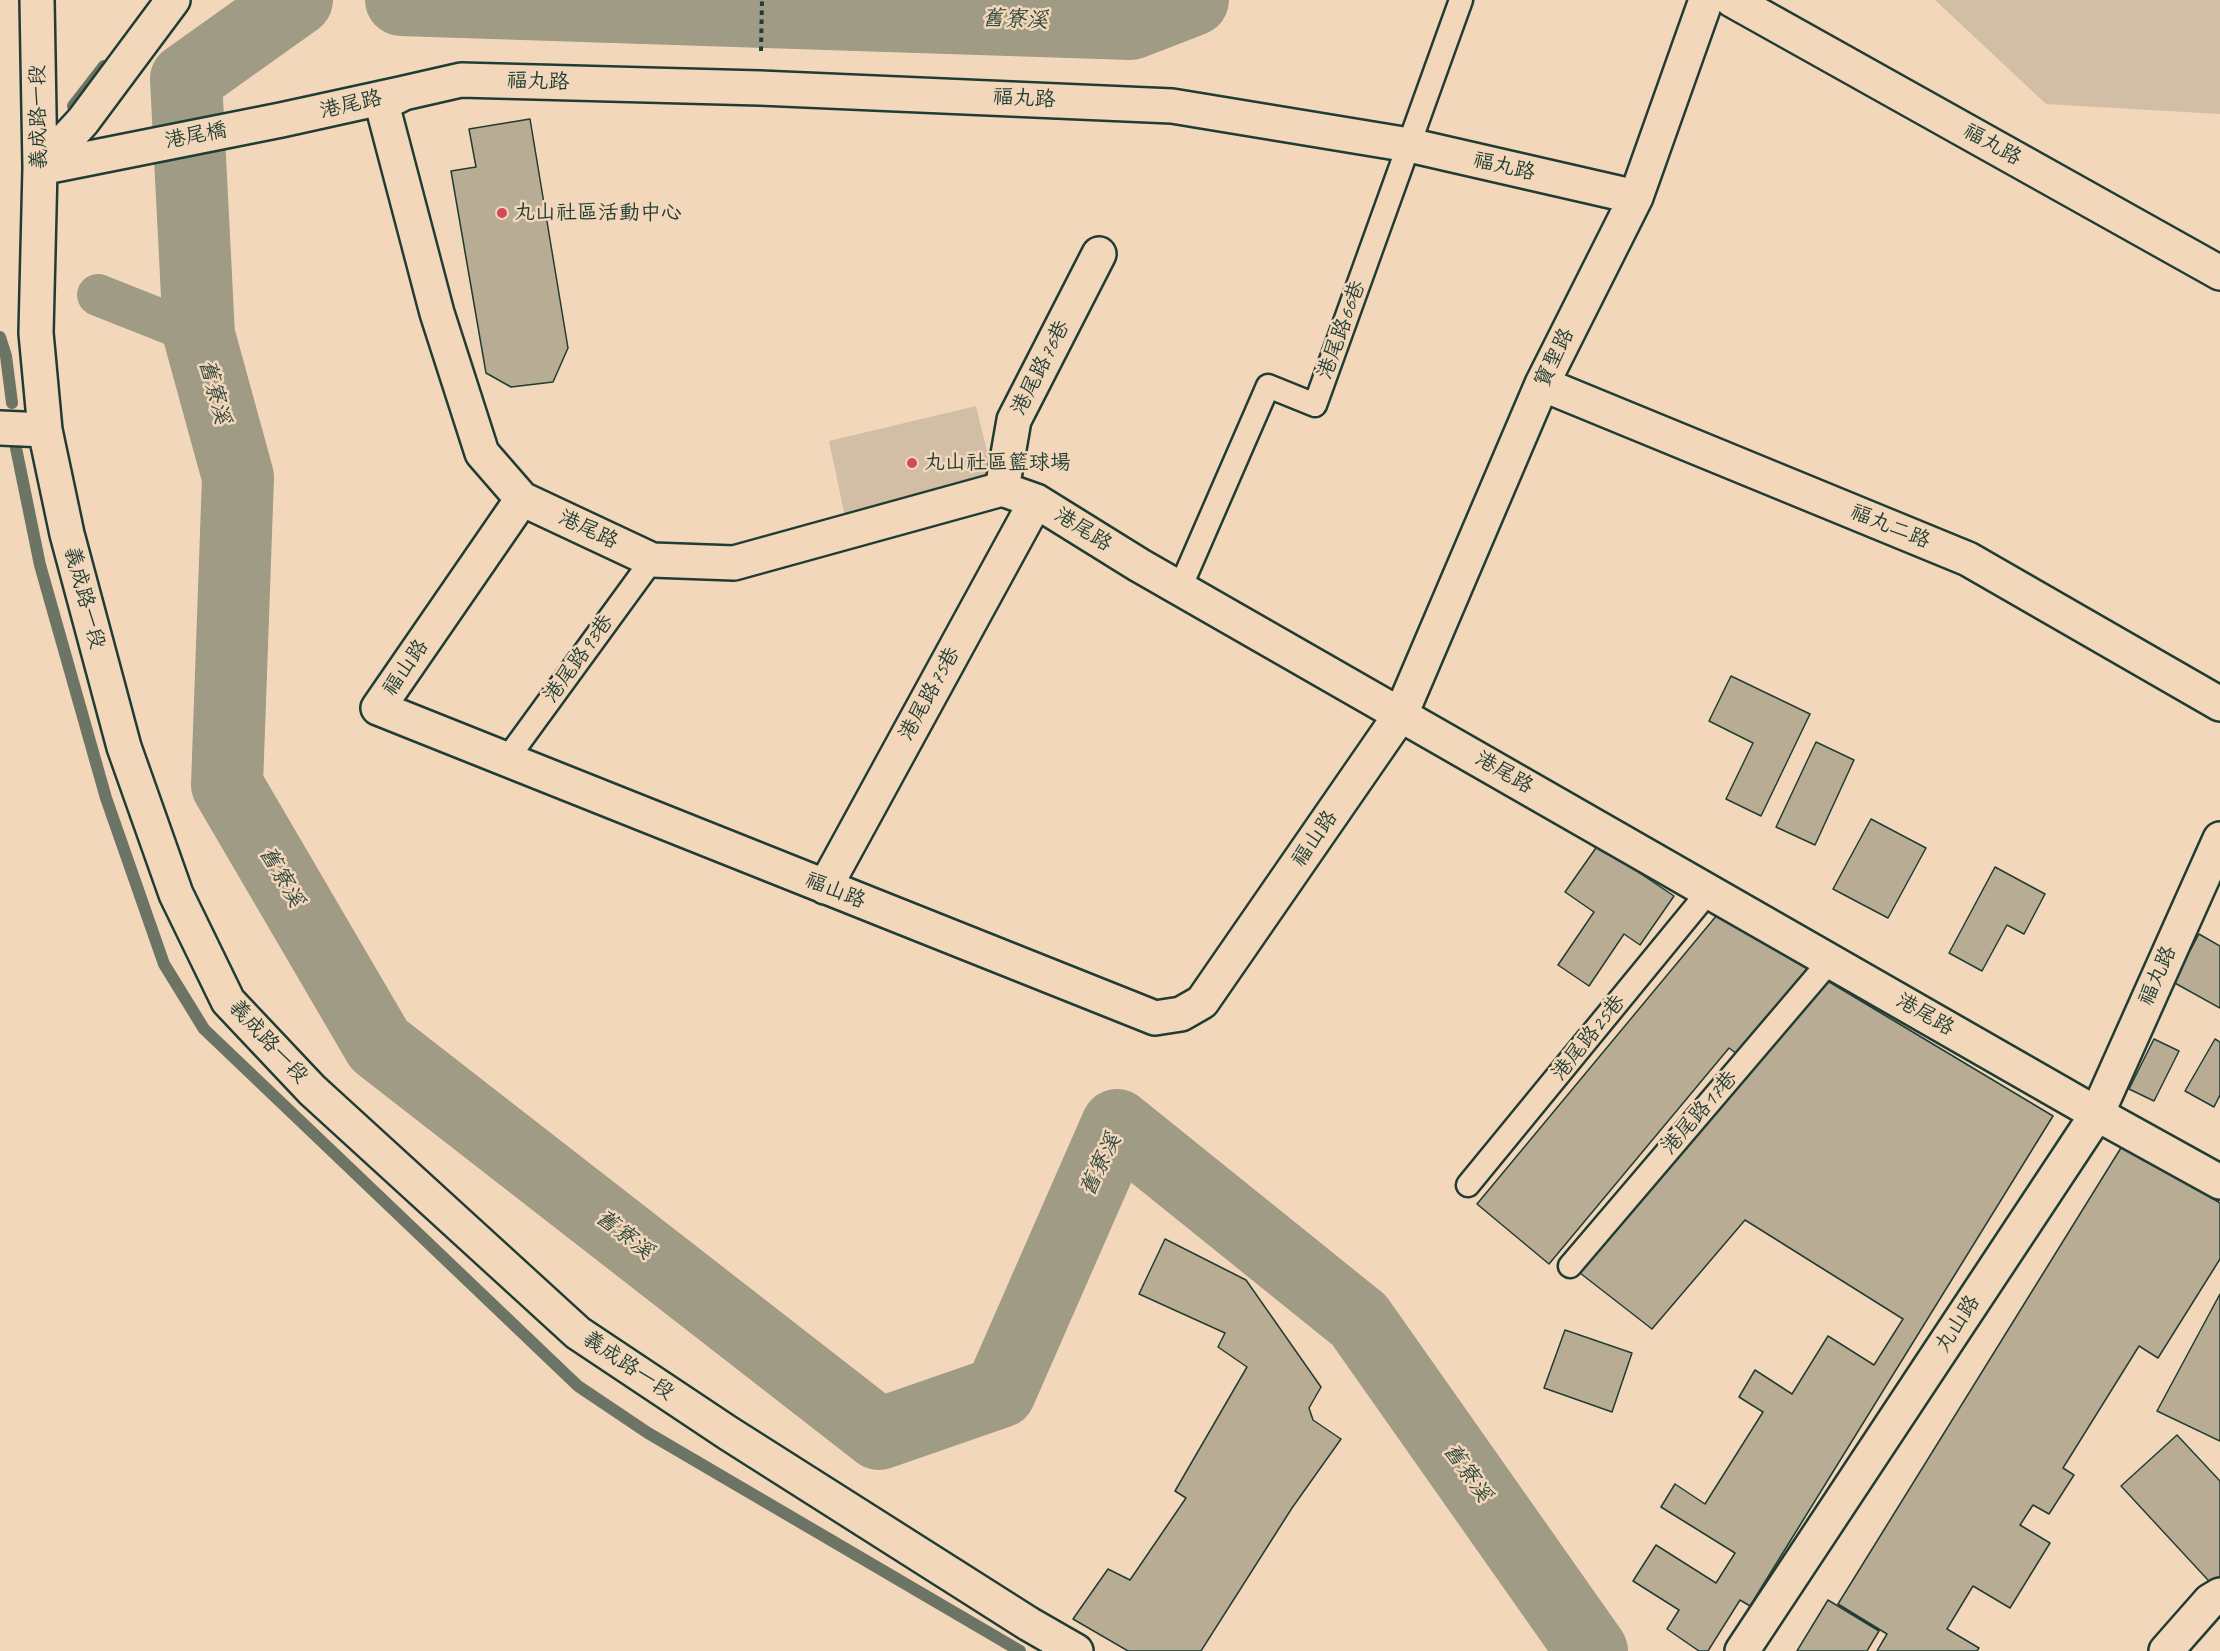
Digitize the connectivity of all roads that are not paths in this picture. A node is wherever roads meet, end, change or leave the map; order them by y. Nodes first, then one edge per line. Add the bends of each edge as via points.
1 (37, 0) edge
2 (173, 0) edge
3 (1461, 0) edge
4 (1706, 0) edge
5 (1732, 0) edge
6 (404, 93) junction
7 (280, 120) joint
8 (1409, 146) junction
9 (40, 168) junction
10 (1636, 197) junction
11 (1099, 254) dead end
12 (2220, 273) edge
13 (1542, 384) junction
14 (0, 428) edge
15 (45, 430) junction
16 (1002, 489) junction
17 (522, 499) junction
18 (1036, 501) junction
19 (652, 560) junction
20 (1180, 588) junction
21 (2220, 704) edge
22 (1401, 714) junction
23 (507, 759) junction
24 (2220, 839) edge
25 (825, 887) junction
26 (1709, 891) junction
27 (1830, 961) junction
28 (2097, 1114) junction
29 (2220, 1182) edge
30 (1468, 1185) dead end
31 (1570, 1266) dead end
32 (2220, 1595) edge
33 (1076, 1651) edge
34 (1742, 1651) edge
35 (2166, 1651) edge

1 - 9 street, 義成路一段
2 - 9 street via 82,121
3 - 8 lane, 港尾路66巷
4 - 10 street, 寶聖路
5 - 12 street, 福丸路
6 - 7 street, 港尾路
6 - 8 street, 福丸路 via 461,80 1173,106
6 - 17 street, 港尾路 via 382,104 437,313 482,453
7 - 9 street, 港尾橋
8 - 10 street, 福丸路
8 - 20 lane, 港尾路66巷 via 1315,405 1268,386
9 - 15 street, 義成路一段 via 36,333
10 - 13 street, 寶聖路
11 - 16 street, 港尾路76巷 via 1014,420
13 - 21 street, 福丸二路 via 1968,559
13 - 22 street, 寶聖路
14 - 15 street
15 - 33 street, 義成路一段 via 67,534 123,747 176,894 228,1001 312,1090 578,1333 738,1440
16 - 18 street, 港尾路
16 - 19 street, 港尾路 via 734,563
17 - 19 street, 港尾路
17 - 23 street, 福山路 via 378,708
18 - 20 street, 港尾路
18 - 25 street, 港尾路75巷
19 - 23 lane, 港尾路93巷
20 - 22 street, 港尾路
22 - 25 street, 福山路 via 1202,1002 1181,1014 1155,1018
22 - 26 street, 港尾路
23 - 25 street, 福山路
24 - 28 street, 福丸路
26 - 27 street, 港尾路
26 - 30 lane, 港尾路25巷
27 - 28 street, 港尾路
27 - 31 lane, 港尾路17巷
28 - 29 street
28 - 34 street, 丸山路
32 - 35 street via 2210,1601

